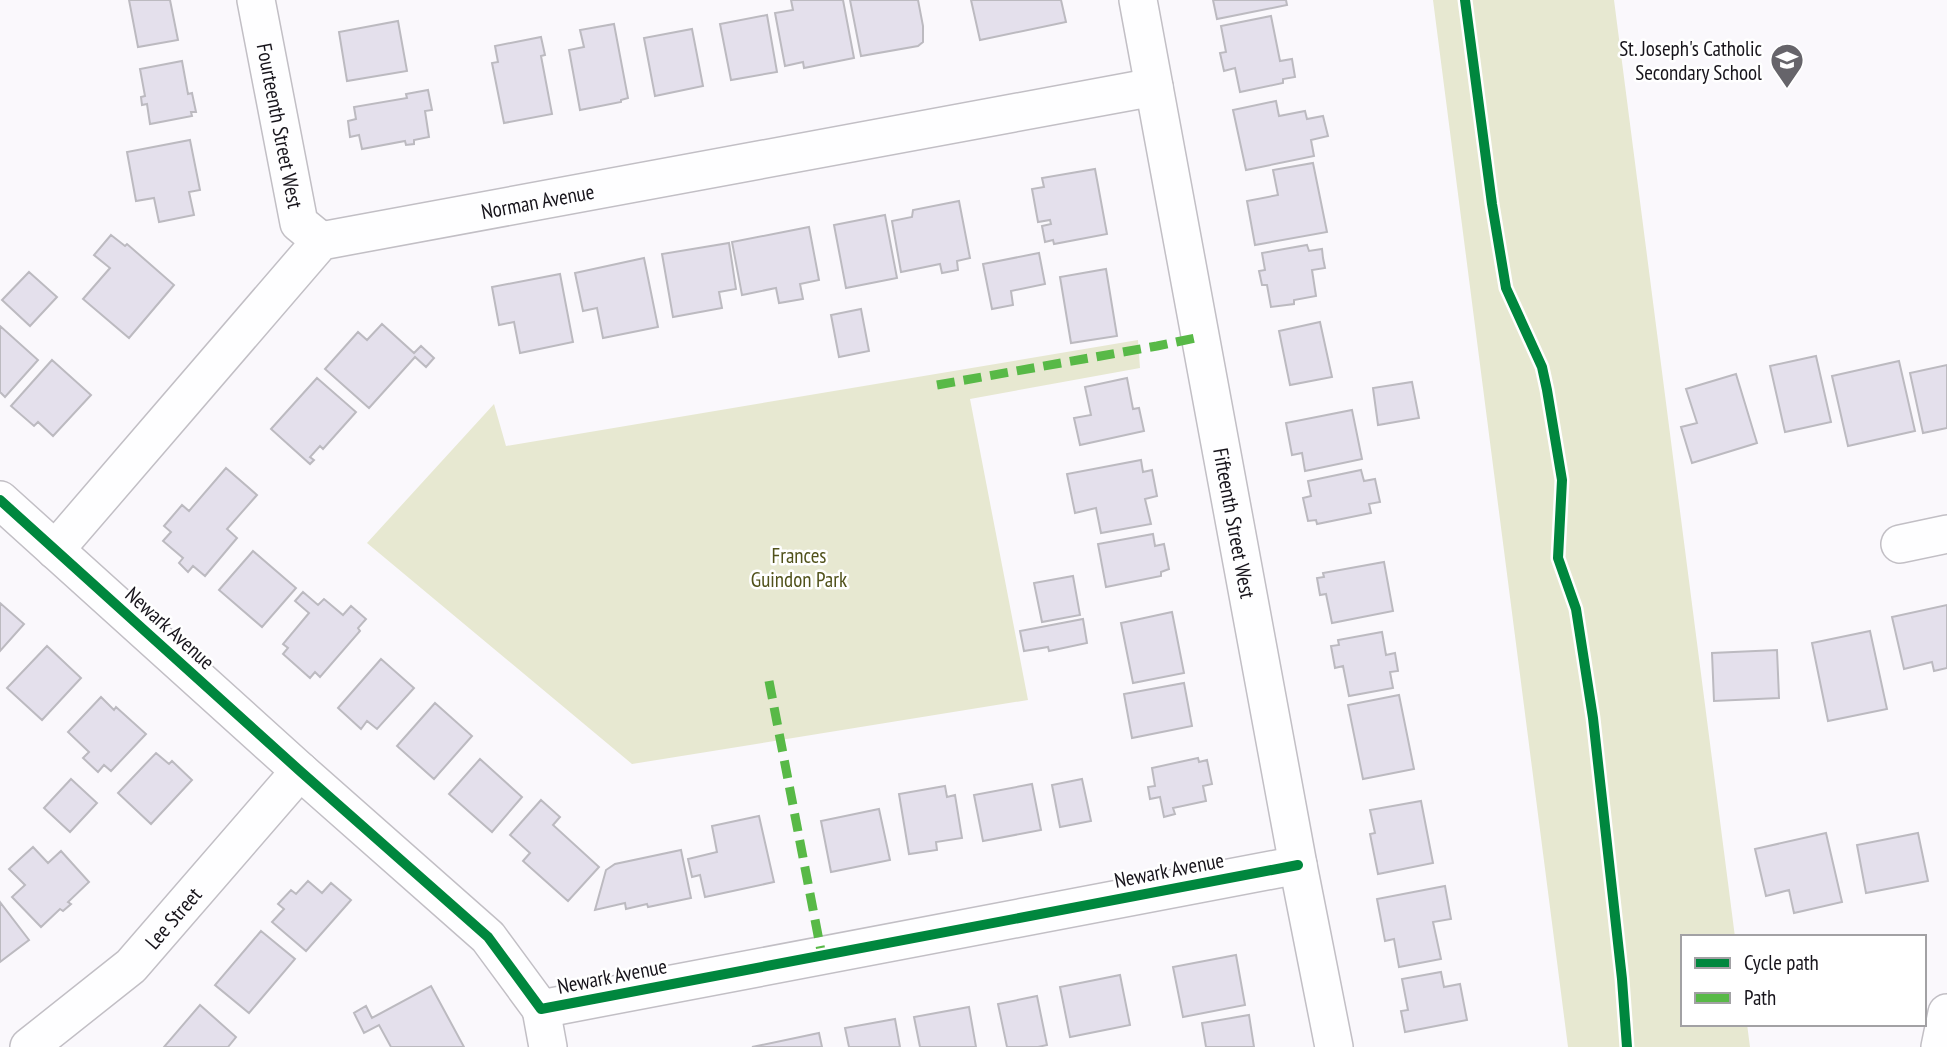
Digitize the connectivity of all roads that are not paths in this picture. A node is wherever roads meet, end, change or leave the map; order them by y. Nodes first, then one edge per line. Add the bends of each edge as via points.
1 (256, 0) edge
2 (1138, 0) edge
3 (1154, 87) junction
4 (321, 241) junction
5 (0, 500) edge
6 (1947, 534) edge
7 (1900, 544) dead end
8 (55, 550) junction
9 (300, 771) junction
10 (1298, 866) junction
11 (541, 1009) junction
12 (1947, 1013) edge
13 (29, 1047) edge
14 (548, 1047) edge
15 (1334, 1047) edge
16 (1940, 1047) edge

1 - 4 street, Fourteenth Street West via 299,223
2 - 3 street, Fifteenth Street West
3 - 4 street, Norman Avenue
3 - 10 street, Fifteenth Street West
4 - 8 street
5 - 8 street, Newark Avenue
6 - 7 street
8 - 9 street, Newark Avenue
9 - 11 street, Newark Avenue via 488,937
9 - 13 street, Lee Street via 131,965
10 - 11 street, Newark Avenue
10 - 15 street, Fifteenth Street West
11 - 14 street
12 - 16 street

